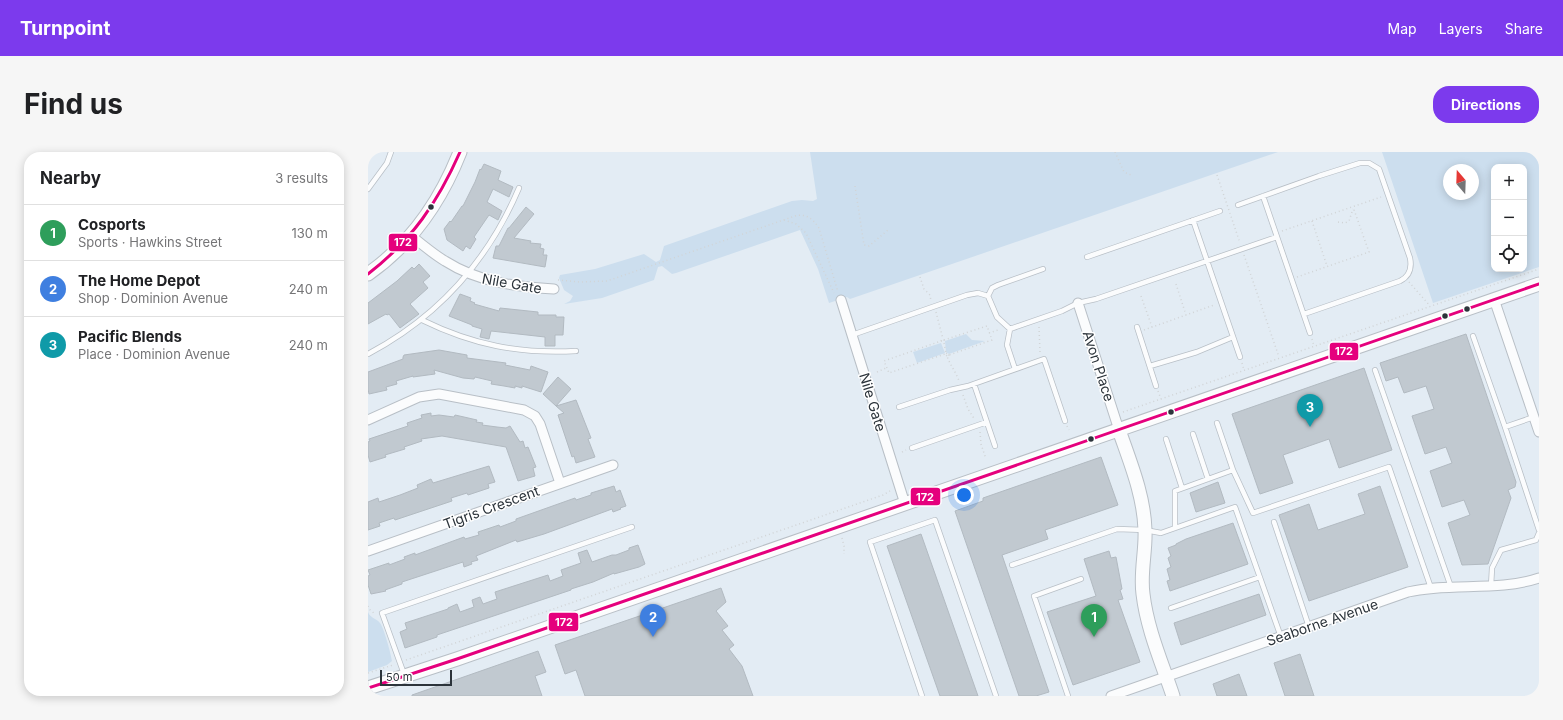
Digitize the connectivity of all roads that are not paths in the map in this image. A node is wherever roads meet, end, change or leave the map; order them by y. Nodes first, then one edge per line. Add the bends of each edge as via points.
1 (391, 152) edge
2 (460, 152) edge
3 (519, 188) dead end
4 (368, 189) edge
5 (1263, 196) junction
6 (1238, 205) road end
7 (1220, 211) road end
8 (1193, 220) junction
9 (411, 236) junction
10 (1277, 237) junction
11 (1087, 257) dead end
12 (1207, 261) junction
13 (1043, 269) dead end
14 (368, 274) edge
15 (469, 274) junction
16 (1539, 284) edge
17 (554, 289) road end
18 (988, 296) junction
19 (1494, 299) junction
20 (841, 300) road end
21 (1078, 303) junction
22 (1304, 314) junction
23 (422, 320) junction
24 (1010, 329) junction
25 (1138, 330) road end
26 (1310, 333) dead end
27 (852, 335) junction
28 (1473, 336) dead end
29 (1233, 337) junction
30 (576, 351) dead end
31 (368, 354) edge
32 (1240, 357) dead end
33 (1150, 366) junction
34 (1015, 369) junction
35 (1376, 370) dead end
36 (974, 384) junction
37 (1156, 386) dead end
38 (899, 407) dead end
39 (1534, 417) junction
40 (368, 420) edge
41 (1065, 421) dead end
42 (987, 422) junction
43 (1217, 422) dead end
44 (1504, 427) junction
45 (1120, 430) junction
46 (1539, 432) edge
47 (1193, 434) dead end
48 (1166, 439) dead end
49 (995, 446) dead end
50 (912, 448) dead end
51 (613, 465) dead end
52 (1233, 470) junction
53 (1208, 479) junction
54 (560, 483) junction
55 (1182, 488) junction
56 (905, 504) junction
57 (1274, 522) dead end
58 (632, 527) dead end
59 (1175, 528) junction
60 (1145, 530) junction
61 (1539, 530) edge
62 (1539, 534) edge
63 (368, 551) edge
64 (1012, 565) dead end
65 (1260, 577) junction
66 (1539, 578) edge
67 (1081, 579) dead end
68 (1491, 586) junction
69 (1451, 587) junction
70 (1431, 588) junction
71 (1171, 608) dead end
72 (1309, 627) junction
73 (1281, 637) junction
74 (404, 676) junction
75 (1166, 677) junction
76 (368, 688) edge
77 (922, 696) edge
78 (996, 696) edge
79 (1068, 696) edge
80 (1111, 696) edge
81 (1173, 696) edge

1 - 4 lane
2 - 9 main road via 448,180
3 - 15 lane via 504,222
5 - 6 lane
5 - 10 lane
5 - 22 lane via 1364,162 1372,164 1378,169 1411,261 1406,277 1400,281
7 - 8 lane
8 - 11 lane
8 - 12 lane
9 - 14 main road
9 - 15 street, Nile Gate via 445,261
10 - 12 lane
10 - 22 lane
12 - 21 lane
12 - 29 lane
13 - 18 lane via 998,284 992,288
15 - 17 street, Nile Gate via 506,284
15 - 23 lane
16 - 19 main road
18 - 24 lane via 997,317
18 - 27 lane via 978,293 967,295
19 - 39 street
19 - 45 main road
20 - 27 street, Nile Gate
21 - 24 lane
21 - 45 street, Avon Place
22 - 26 lane
23 - 30 lane via 456,336 502,348 535,352
23 - 31 lane
24 - 34 lane via 1007,345
25 - 33 lane
27 - 56 street, Nile Gate
28 - 44 lane
29 - 32 lane
29 - 33 lane via 1197,352
33 - 37 lane
34 - 36 lane
34 - 41 lane via 1043,360
35 - 69 lane
36 - 38 lane
36 - 42 lane
39 - 44 lane
39 - 46 street
40 - 54 street via 414,399 434,394 524,410 535,416 540,424
42 - 49 lane
42 - 50 lane
43 - 52 lane
44 - 61 lane
45 - 56 main road
45 - 60 main road via 1141,497
47 - 53 lane
48 - 55 lane
51 - 54 street, Tigris Crescent
52 - 53 lane
52 - 70 lane via 1253,513 1389,467
53 - 55 lane
54 - 63 street, Tigris Crescent
55 - 59 lane via 1175,491
56 - 74 main road
57 - 72 lane
58 - 74 lane via 382,613
59 - 60 lane via 1161,533
59 - 65 lane via 1236,507
60 - 64 lane via 1117,529
60 - 75 main road via 1142,592 1147,622
62 - 68 lane via 1536,540 1501,550 1492,568
65 - 71 lane
65 - 73 lane
66 - 68 street, Seaborne Avenue
67 - 79 lane via 1034,596
68 - 69 street, Seaborne Avenue
69 - 70 street, Seaborne Avenue
70 - 72 street, Seaborne Avenue via 1397,596
72 - 73 street, Seaborne Avenue
73 - 75 street, Seaborne Avenue
74 - 76 main road
75 - 80 street, Seaborne Avenue
75 - 81 main road
77 - 78 lane via 870,542 935,520

